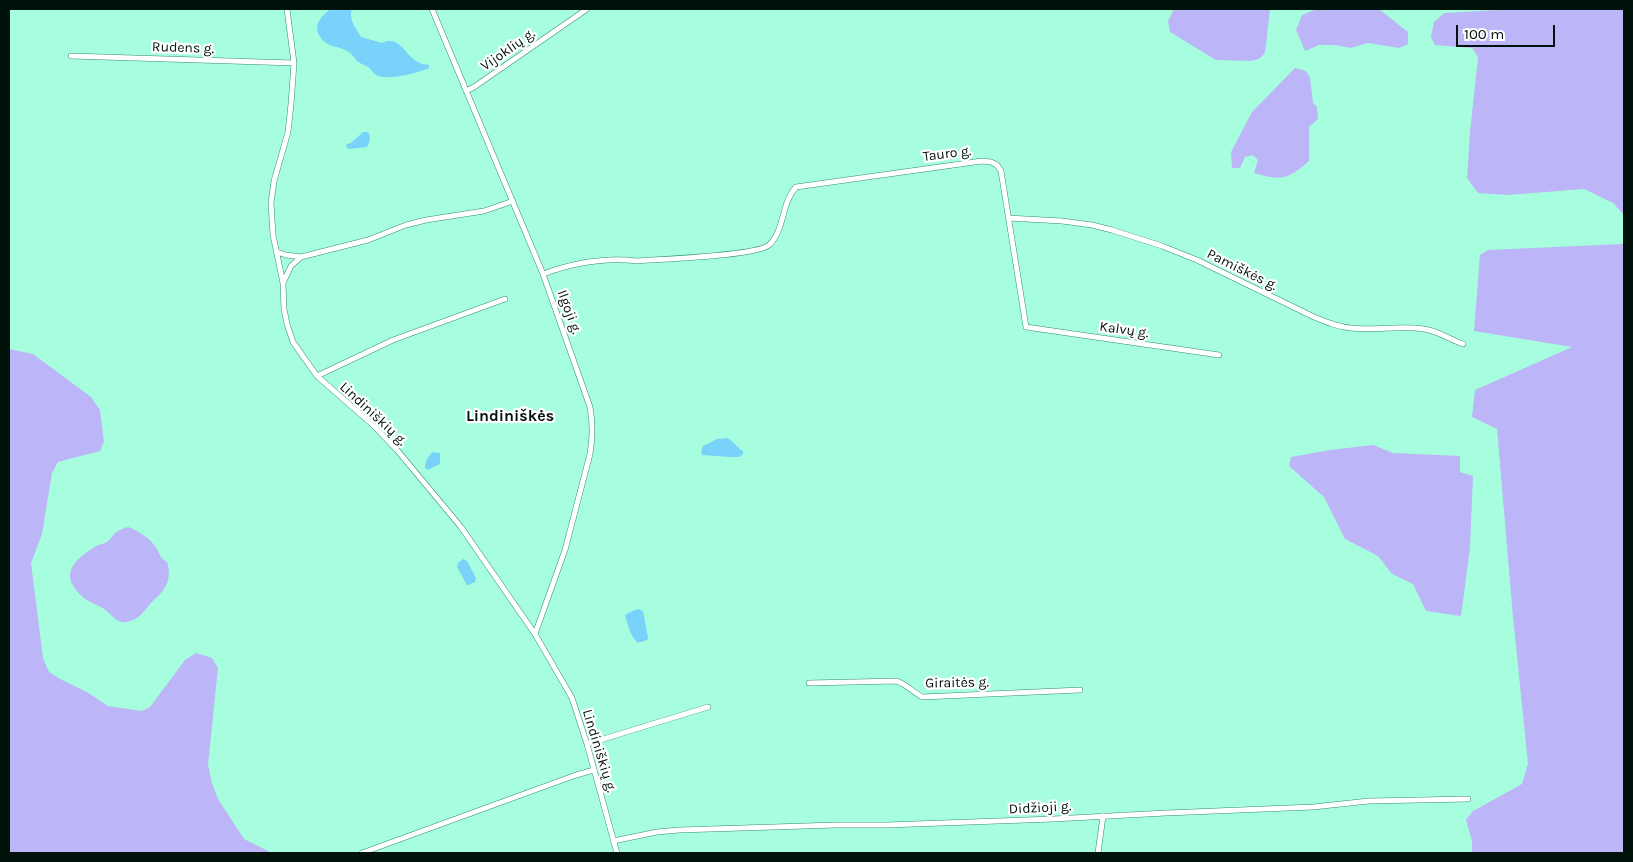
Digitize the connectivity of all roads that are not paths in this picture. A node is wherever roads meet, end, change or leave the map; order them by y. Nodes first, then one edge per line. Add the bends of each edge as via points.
1 (287, 9) edge
2 (432, 9) edge
3 (587, 9) edge
4 (71, 56) dead end
5 (294, 63) junction
6 (466, 91) junction
7 (513, 201) junction
8 (1008, 218) junction
9 (278, 252) junction
10 (301, 257) junction
11 (543, 274) junction
12 (283, 283) junction
13 (505, 299) dead end
14 (1026, 327) joint
15 (1463, 344) dead end
16 (1219, 355) dead end
17 (317, 376) junction
18 (535, 634) junction
19 (809, 683) dead end
20 (1080, 690) dead end
21 (708, 706) dead end
22 (587, 744) junction
23 (594, 770) junction
24 (1468, 799) dead end
25 (1102, 816) junction
26 (614, 842) junction
27 (362, 853) edge
28 (617, 853) edge
29 (1098, 853) edge

1 - 5 street, Lindiniškių g.
2 - 6 street, Ilgoji g.
3 - 6 street, Vijoklių g.
4 - 5 street, Rudens g.
5 - 9 street, Lindiniškių g. via 288,132 271,203
6 - 7 street, Ilgoji g.
7 - 10 street via 406,225 353,244
7 - 11 street, Ilgoji g.
8 - 11 street, Tauro g. via 997,165 982,161 938,166 796,187 789,194 776,236 768,246 744,253 637,261 600,260
8 - 14 street, Tauro g.
8 - 15 street, Pamiškės g. via 1062,221 1112,230 1197,260 1332,324 1351,328 1426,329
9 - 10 street
9 - 12 street, Lindiniškių g.
10 - 12 street via 291,266
11 - 18 street, Ilgoji g. via 590,407 593,433 565,550
12 - 17 street, Lindiniškių g. via 284,309 293,342
13 - 17 street via 393,340
14 - 16 street, Kalvų g.
17 - 18 street, Lindiniškių g. via 390,442 461,527
18 - 22 street, Lindiniškių g. via 572,698
19 - 20 street, Giraitės g. via 897,681 922,697
21 - 22 street
22 - 23 street, Lindiniškių g.
23 - 26 street, Lindiniškių g.
23 - 27 street
24 - 25 street, Didžioji g. via 1369,801 1313,807
25 - 26 street, Didžioji g. via 680,830
25 - 29 street
26 - 28 street, Lindiniškių g.

